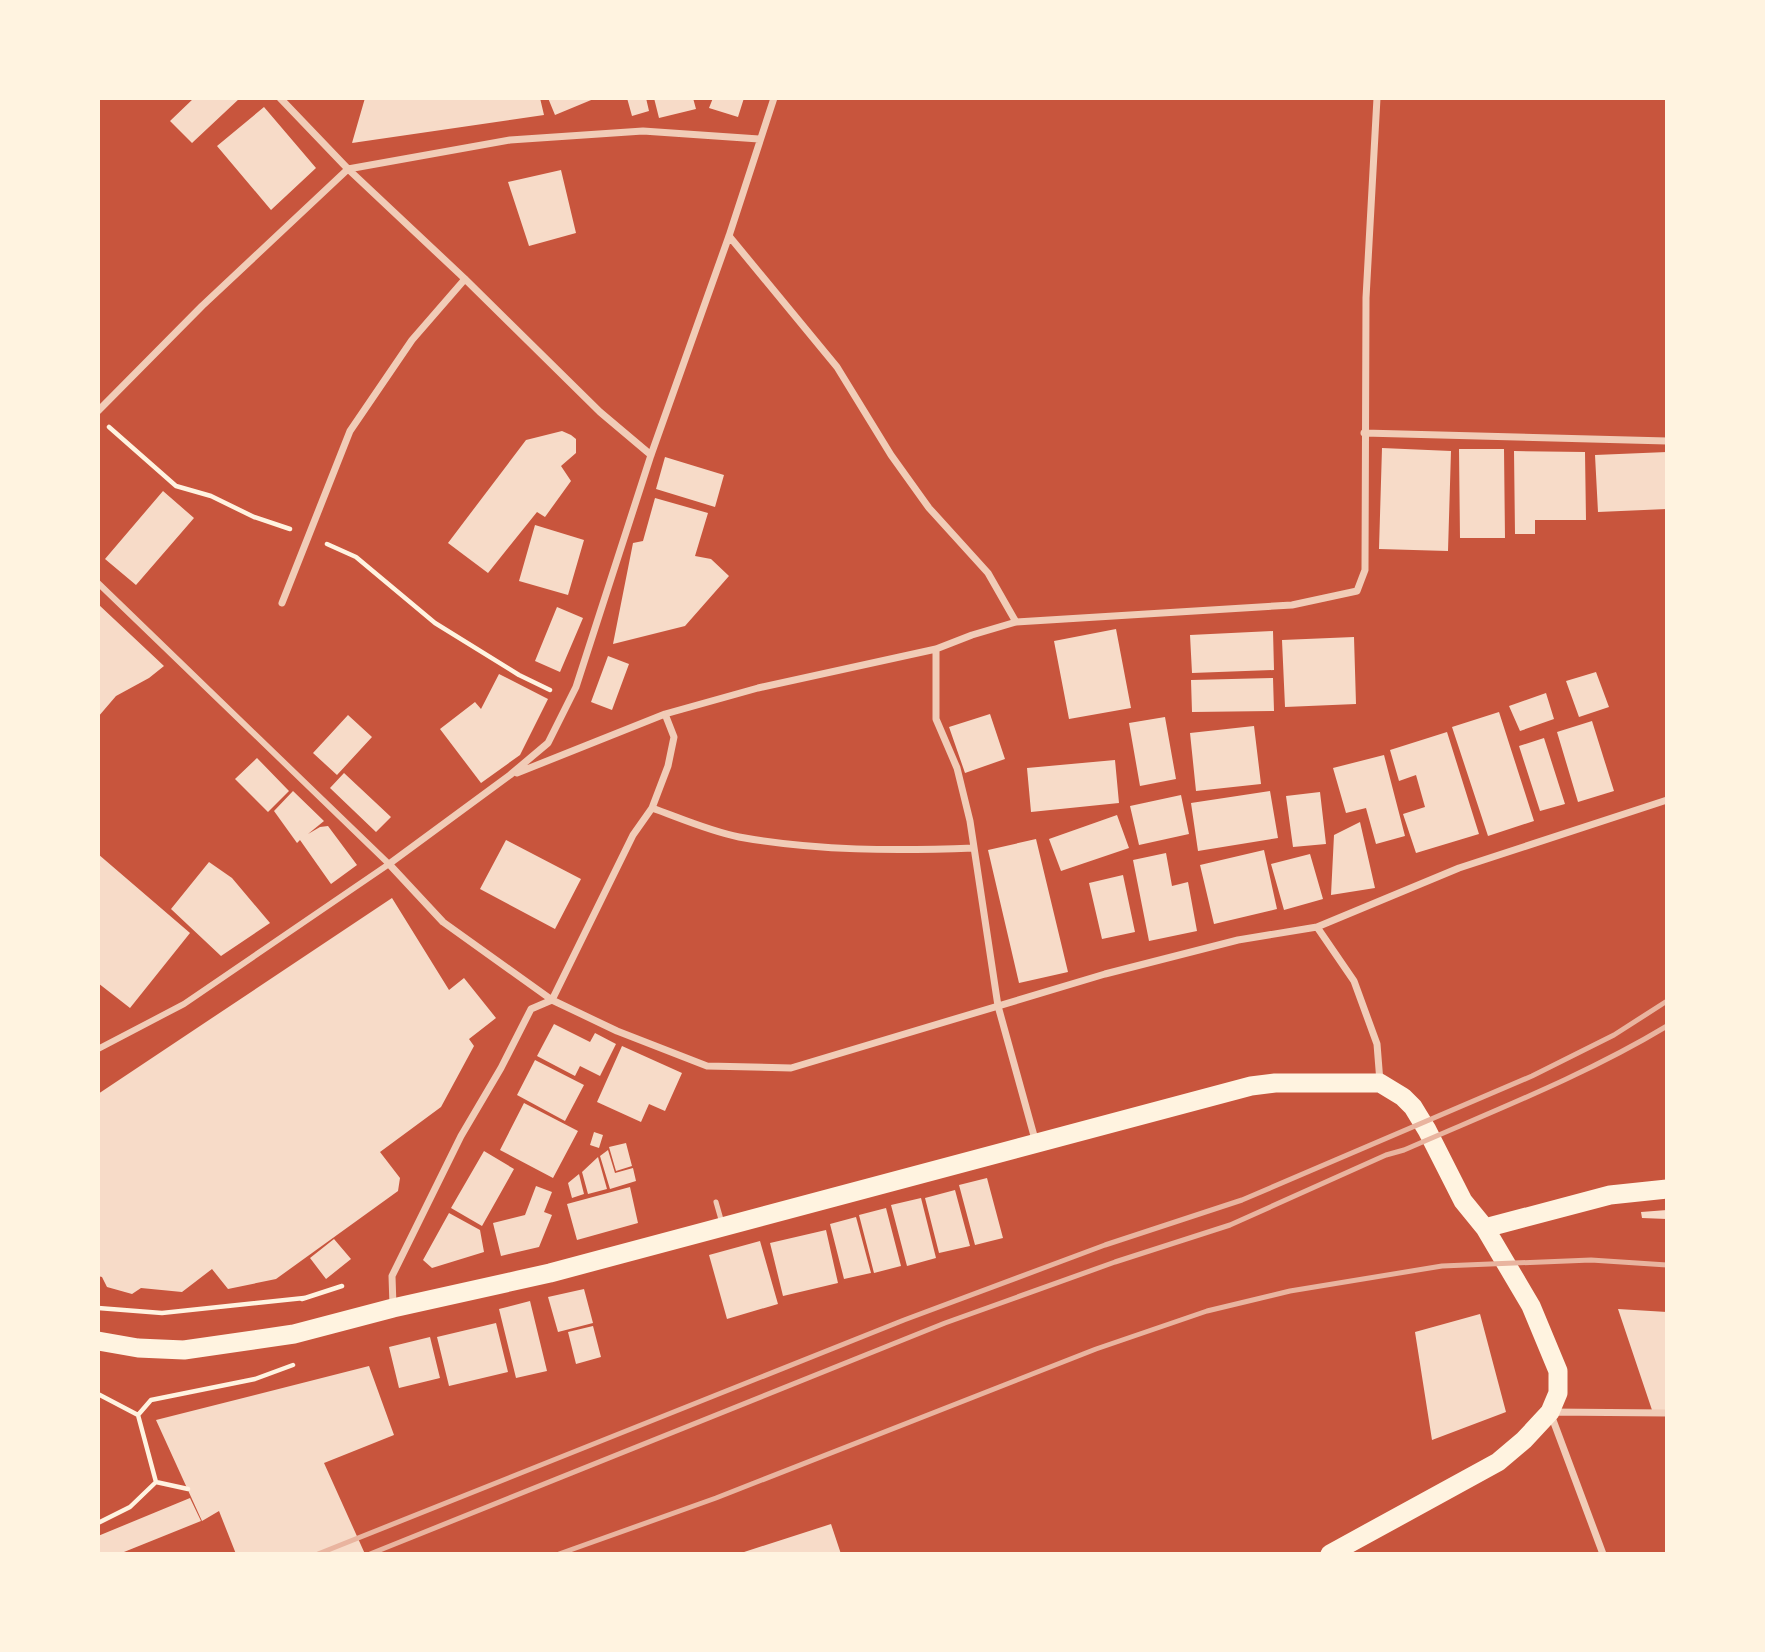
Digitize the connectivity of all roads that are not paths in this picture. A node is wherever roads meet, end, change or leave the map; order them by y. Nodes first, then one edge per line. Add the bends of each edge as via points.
1 (280, 98) edge
2 (774, 98) edge
3 (1377, 98) edge
4 (759, 139) junction
5 (348, 169) junction
6 (729, 236) junction
7 (465, 279) junction
8 (98, 411) edge
9 (1364, 433) junction
10 (1667, 442) edge
11 (651, 455) junction
12 (98, 583) edge
13 (282, 603) dead end
14 (1016, 622) junction
15 (936, 649) junction
16 (665, 714) junction
17 (510, 775) junction
18 (1667, 800) edge
19 (652, 808) junction
20 (974, 848) junction
21 (389, 864) junction
22 (1317, 926) junction
23 (552, 1000) junction
24 (998, 1006) junction
25 (98, 1049) edge
26 (1380, 1083) junction
27 (1036, 1143) junction
28 (1667, 1189) edge
29 (716, 1202) dead end
30 (722, 1226) junction
31 (1485, 1228) junction
32 (393, 1308) junction
33 (98, 1341) edge
34 (1550, 1412) junction
35 (1667, 1413) edge
36 (1331, 1554) edge
37 (1603, 1554) edge

1 - 5 street
2 - 4 street
3 - 9 street
4 - 5 street via 643,131 510,139
4 - 6 street
5 - 7 street
5 - 8 street
6 - 11 street
6 - 14 street via 837,367 891,455 929,508 988,573
7 - 11 street via 600,412
7 - 13 street via 412,340 350,431
9 - 10 street
9 - 14 street via 1365,570 1357,591 1292,605
11 - 17 street via 570,698 548,743
12 - 21 street
14 - 15 street
15 - 16 street via 758,688
15 - 20 street via 936,719 957,768
16 - 17 street
16 - 19 street via 674,737
17 - 21 street
18 - 22 street via 1459,868
19 - 20 street via 736,836 805,845 889,851
19 - 23 street via 633,835
20 - 24 street
21 - 23 street via 443,922
21 - 25 street via 184,1004
22 - 24 street via 1238,940
22 - 26 street via 1354,981 1377,1044
23 - 24 street via 708,1066 777,1068 791,1068
23 - 32 street via 531,1009 461,1136 392,1276
24 - 27 street
26 - 27 highway via 1251,1086
26 - 31 highway via 1413,1107 1463,1201
27 - 30 highway
28 - 31 highway via 1610,1195
29 - 30 lane
30 - 32 highway via 550,1273
31 - 34 highway via 1531,1306 1558,1371 1558,1393
32 - 33 highway via 294,1334 184,1350
34 - 35 street
34 - 36 highway via 1498,1462
34 - 37 street

